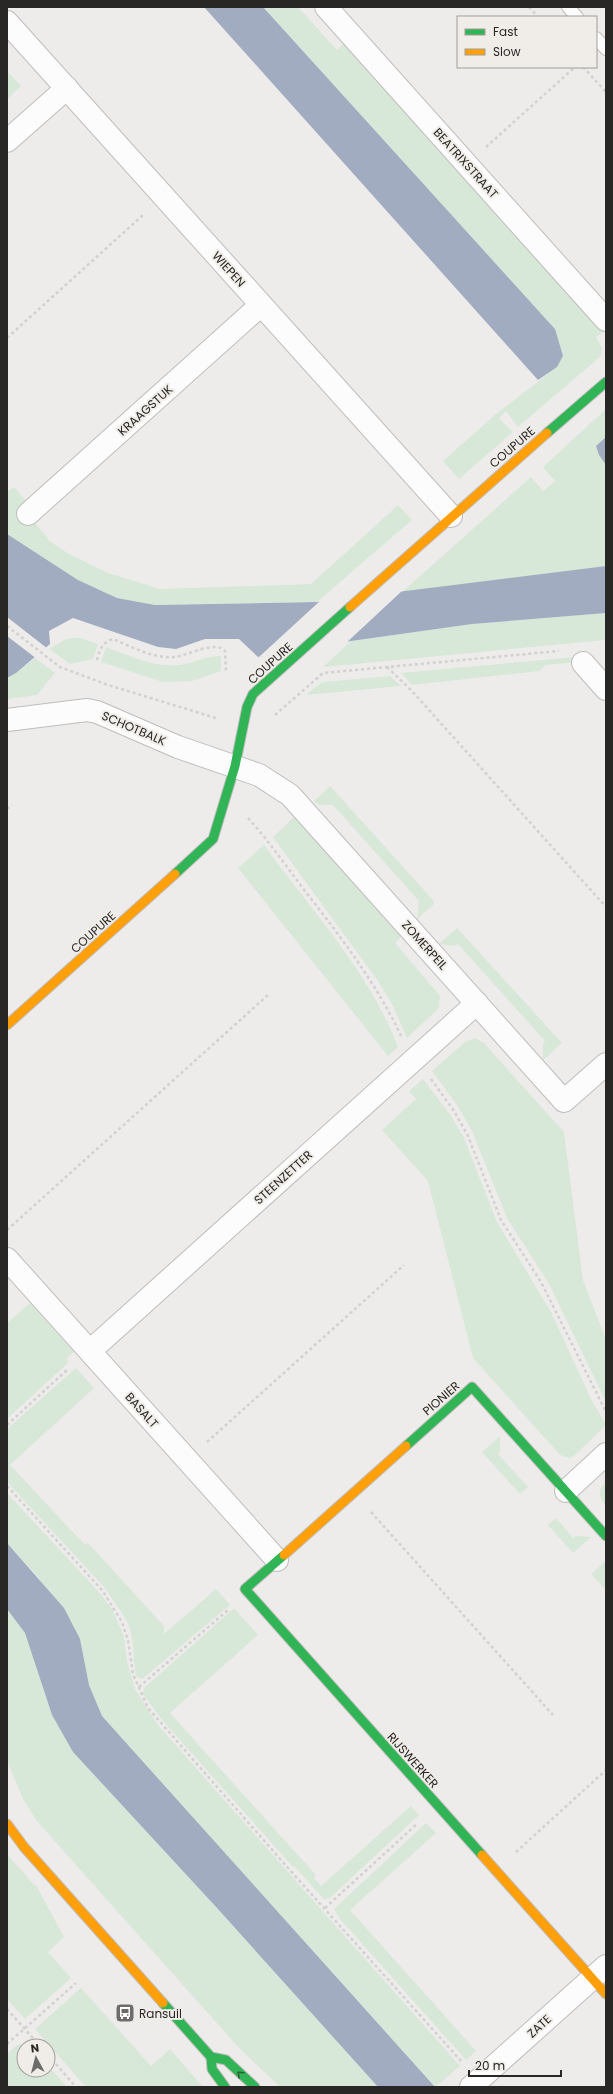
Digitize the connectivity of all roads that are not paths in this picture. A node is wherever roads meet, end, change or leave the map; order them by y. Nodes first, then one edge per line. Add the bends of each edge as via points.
1 (326, 7) edge
2 (568, 7) edge
3 (576, 16) edge
4 (7, 22) edge
5 (600, 37) edge
6 (606, 49) edge
7 (67, 88) junction
8 (7, 142) edge
9 (262, 305) junction
10 (606, 320) edge
11 (606, 382) edge
12 (28, 514) dead end
13 (451, 516) junction
14 (575, 656) road end
15 (606, 689) edge
16 (7, 720) edge
17 (235, 766) junction
18 (477, 1003) junction
19 (7, 1025) edge
20 (606, 1064) edge
21 (7, 1259) edge
22 (90, 1351) junction
23 (606, 1454) edge
24 (566, 1492) junction
25 (606, 1536) edge
26 (277, 1560) junction
27 (7, 1824) edge
28 (602, 1979) edge
29 (211, 2057) junction
30 (225, 2087) edge
31 (255, 2087) edge
32 (472, 2087) edge

1 - 10 street, BEATRIXSTRAAT
2 - 3 lane
4 - 7 street, WIEPEN
5 - 6 lane
7 - 8 street
7 - 9 street, WIEPEN
9 - 12 street, KRAAGSTUK
9 - 13 street, WIEPEN
11 - 13 street, COUPURE
13 - 17 street, COUPURE via 250,699
14 - 15 street
16 - 17 street, SCHOTBALK via 92,711 185,749
17 - 18 street, ZOMERPEIL via 266,778 290,795
17 - 19 street, COUPURE via 218,828 207,846
18 - 20 street, ZOMERPEIL via 564,1101
18 - 22 street, STEENZETTER
21 - 22 street, BASALT
22 - 26 street, BASALT
23 - 24 street
24 - 25 street, PIONIER
24 - 26 street, PIONIER via 472,1387
26 - 28 street, RIJSWERKER via 245,1589 496,1870
27 - 29 street via 24,1847
28 - 32 street, ZATE
29 - 30 street via 212,2069
31 -> 29 street via 226,2060

